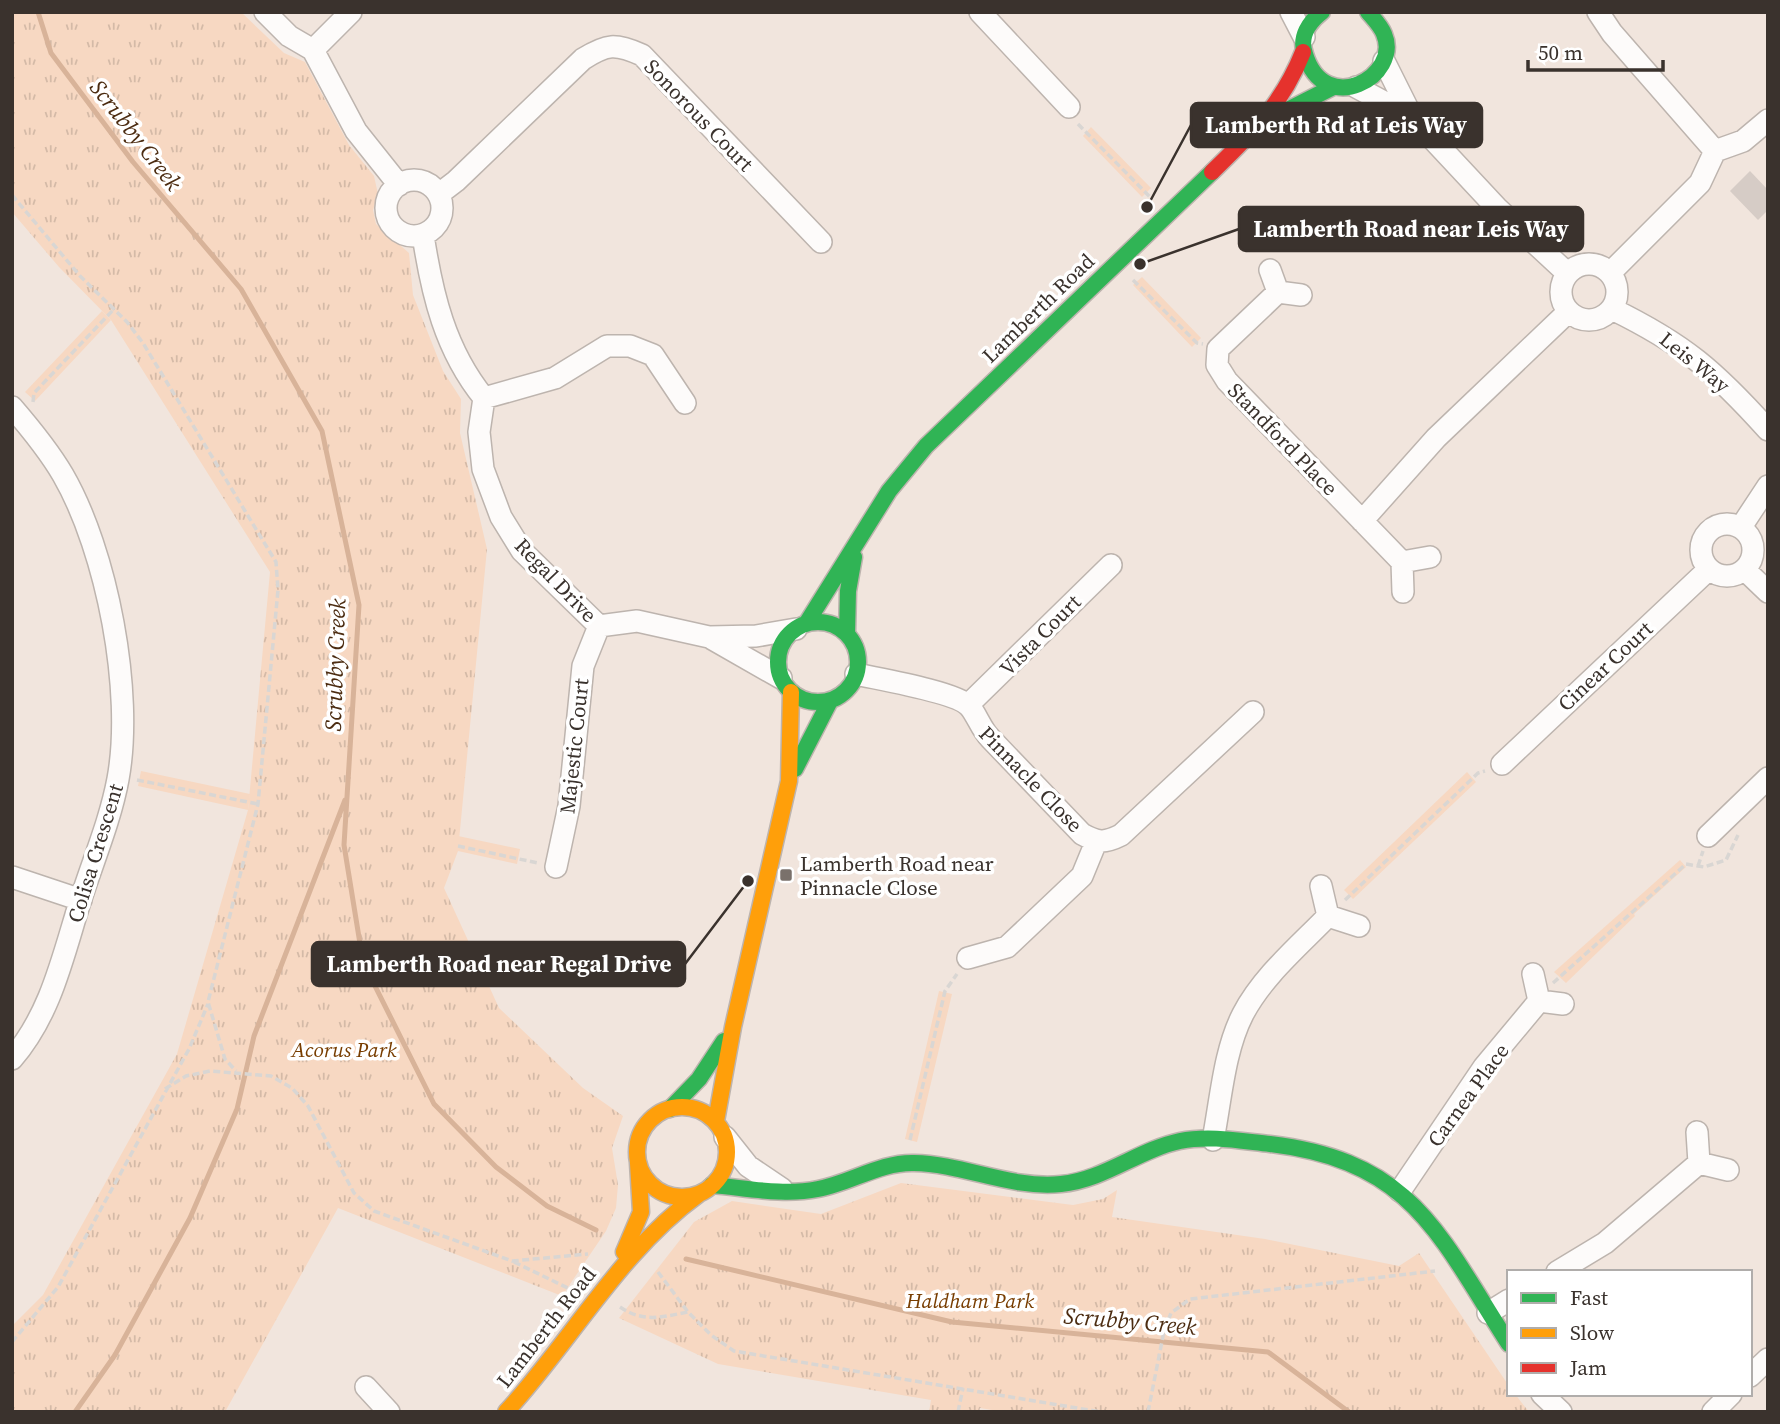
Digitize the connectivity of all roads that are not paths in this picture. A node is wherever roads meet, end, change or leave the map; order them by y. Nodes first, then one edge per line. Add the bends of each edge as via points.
1 (265, 12) edge
2 (351, 12) edge
3 (979, 12) edge
4 (1291, 12) edge
5 (1322, 12) edge
6 (1368, 12) edge
7 (1395, 12) edge
8 (1598, 12) edge
9 (1304, 44) junction
10 (313, 50) junction
11 (1385, 53) junction
12 (1333, 87) junction
13 (1356, 87) junction
14 (1069, 107) road end
15 (1412, 117) junction
16 (1768, 120) edge
17 (1265, 121) junction
18 (1715, 150) junction
19 (399, 185) junction
20 (439, 194) junction
21 (423, 235) junction
22 (821, 242) dead end
23 (1270, 270) dead end
24 (1610, 272) junction
25 (1567, 273) junction
26 (1278, 292) junction
27 (1301, 295) dead end
28 (1612, 309) junction
29 (1568, 312) junction
30 (484, 398) junction
31 (685, 403) dead end
32 (12, 408) edge
33 (1768, 430) edge
34 (1768, 486) edge
35 (1362, 521) junction
36 (1741, 527) junction
37 (858, 541) junction
38 (1430, 558) dead end
39 (1402, 562) junction
40 (1111, 565) dead end
41 (1709, 569) junction
42 (1745, 570) junction
43 (1403, 592) dead end
44 (1768, 592) edge
45 (599, 626) junction
46 (801, 626) junction
47 (847, 634) junction
48 (709, 637) junction
49 (856, 674) junction
50 (786, 685) junction
51 (830, 701) junction
52 (968, 705) junction
53 (1253, 712) dead end
54 (1502, 764) road end
55 (1768, 778) edge
56 (789, 781) junction
57 (1708, 836) dead end
58 (1096, 842) junction
59 (556, 867) road end
60 (12, 877) edge
61 (1321, 886) dead end
62 (81, 900) junction
63 (1328, 916) junction
64 (1359, 926) dead end
65 (968, 958) road end
66 (1533, 974) dead end
67 (1539, 1001) junction
68 (1563, 1004) dead end
69 (733, 1027) junction
70 (12, 1059) edge
71 (670, 1109) junction
72 (720, 1129) junction
73 (1697, 1132) dead end
74 (1213, 1140) junction
75 (638, 1161) junction
76 (1699, 1163) junction
77 (1728, 1170) dead end
78 (706, 1189) junction
79 (782, 1189) junction
80 (1400, 1191) junction
81 (618, 1268) junction
82 (1560, 1270) edge
83 (1507, 1301) edge
84 (1488, 1313) junction
85 (1507, 1341) edge
86 (1768, 1359) edge
87 (1752, 1374) edge
88 (366, 1388) dead end
89 (1544, 1396) edge
90 (1729, 1396) edge
91 (389, 1412) edge
92 (506, 1412) edge
93 (1561, 1412) edge
94 (1713, 1412) edge

1 - 10 street via 289,36
2 - 10 street
3 - 14 street
4 - 9 street
5 - 9 street, Lamberth Road via 1308,26
6 - 11 street via 1384,32
7 - 11 street
8 - 18 street
9 - 12 street via 1313,74
9 - 17 street, Lamberth Road via 1291,83
10 - 19 street via 356,131
11 - 13 street via 1378,73
11 - 15 street
12 - 13 street, Lamberth Road
12 - 17 street, Lamberth Road
13 - 15 street
15 - 25 street via 1497,208
16 - 18 street via 1743,141
17 - 37 street, Lamberth Road via 926,446
18 - 24 street via 1700,183
19 - 20 street via 416,180
19 - 21 street via 388,199 387,216 397,230
20 - 21 street via 440,218
20 - 22 street, Sonorous Court via 583,59 602,48 621,46 642,55
21 - 30 street via 432,293 453,350
23 - 26 street
24 - 25 street via 1588,263
24 - 28 street via 1617,290
25 - 29 street via 1560,293
26 - 27 street
26 - 35 street, Standford Place via 1218,349 1217,365 1227,381
28 - 29 street via 1591,321
28 - 33 street, Leis Way via 1694,355
29 - 35 street via 1436,438
30 - 31 street via 555,378 607,346 630,345 653,355
30 - 45 street, Regal Drive via 479,432 483,469 501,517 522,551
32 - 62 street, Colisa Crescent via 64,476 83,519 110,610 122,676 119,776
34 - 36 street
35 - 39 street, Standford Place
36 - 41 street via 1724,524 1709,531 1701,554
36 - 42 street via 1754,547
37 - 46 street, Lamberth Road
37 - 47 street, Lamberth Road via 848,591
38 - 39 street
39 - 43 street
40 - 52 street, Vista Court
41 - 42 street via 1723,576
41 - 54 street, Cinear Court
42 - 44 street
45 - 48 street, Regal Drive via 637,621
45 - 59 street, Majestic Court via 583,666 569,806
46 - 47 street via 827,623
46 - 48 street, Regal Drive via 756,636
46 - 50 street, Lamberth Road via 780,651 778,664
47 - 49 street, Lamberth Road via 857,653
48 - 50 street, Regal Drive
49 - 51 street, Lamberth Road via 841,695
49 - 52 street, Pinnacle Close via 950,696
50 - 51 street via 816,702
50 - 56 street, Lamberth Road
51 - 56 street, Lamberth Road
52 - 58 street, Pinnacle Close via 990,738 1082,834
53 - 58 street, Pinnacle Close via 1121,835
55 - 57 street
56 - 69 street, Lamberth Road
58 - 65 street via 1082,876 1007,947
60 - 62 street
61 - 63 street
62 - 70 street, Colisa Crescent via 50,1000
63 - 64 street
63 - 74 street via 1266,979 1243,1014 1231,1045
66 - 67 street
67 - 68 street
67 - 80 street, Carnea Place via 1484,1067
69 - 71 street, Lamberth Road via 699,1079
69 - 72 street, Lamberth Road
71 - 72 street via 695,1108
71 - 75 street, Lamberth Road via 657,1114 641,1135
72 - 78 street, Lamberth Road via 726,1163
72 - 79 street via 748,1166
73 - 76 street
74 - 79 street via 1182,1141 1153,1149 1087,1179 1060,1185 913,1163 807,1191
74 - 80 street via 1316,1150
75 - 78 street via 650,1184 661,1191 686,1197
75 - 81 street, Lamberth Road via 641,1212
76 - 77 street
76 - 82 street via 1605,1243
78 - 79 street
78 - 81 street, Lamberth Road via 672,1212
80 - 84 street via 1422,1214
81 - 92 street, Lamberth Road
83 - 84 street
84 - 85 street
86 - 87 street
88 - 91 street
89 - 93 street
90 - 94 street

